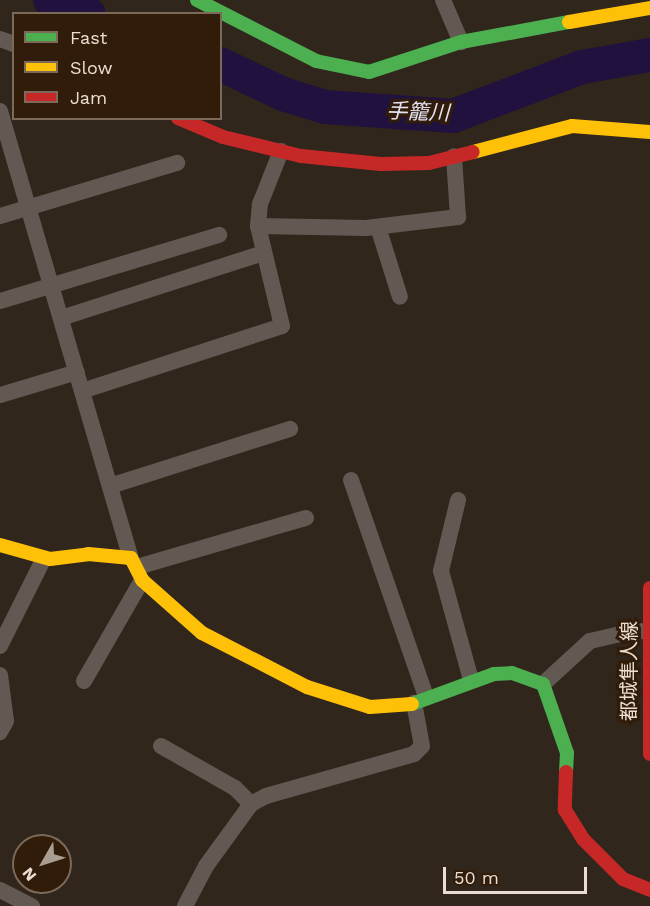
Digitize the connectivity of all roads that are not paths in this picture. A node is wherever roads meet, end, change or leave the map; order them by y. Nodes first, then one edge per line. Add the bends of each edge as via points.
1 (197, 0) edge
2 (443, 0) edge
3 (650, 8) edge
4 (220, 12) edge
5 (222, 13) edge
6 (461, 42) junction
7 (1, 115) edge
8 (183, 120) edge
9 (650, 132) edge
10 (281, 151) junction
11 (454, 156) junction
12 (177, 163) dead end
13 (29, 207) junction
14 (0, 216) edge
15 (258, 226) junction
16 (378, 227) junction
17 (219, 235) dead end
18 (264, 253) junction
19 (52, 285) junction
20 (400, 297) dead end
21 (0, 301) edge
22 (61, 318) junction
23 (77, 372) junction
24 (82, 391) junction
25 (0, 395) edge
26 (290, 429) dead end
27 (351, 480) dead end
28 (110, 486) junction
29 (458, 500) dead end
30 (306, 518) dead end
31 (0, 545) edge
32 (44, 558) junction
33 (137, 568) junction
34 (650, 588) edge
35 (648, 631) edge
36 (0, 646) edge
37 (0, 675) edge
38 (471, 680) junction
39 (84, 681) dead end
40 (543, 684) junction
41 (420, 700) junction
42 (0, 732) edge
43 (161, 746) dead end
44 (650, 754) edge
45 (251, 804) junction
46 (0, 890) edge
47 (650, 890) edge
48 (32, 906) edge
49 (185, 906) edge

1 - 4 street
2 - 6 street
3 - 6 street
5 - 6 street via 316,61 369,72
7 - 13 street
8 - 10 street via 223,137
9 - 11 street via 572,126
10 - 11 street via 381,164 429,163
10 - 15 street via 260,204
11 - 16 street via 458,217
12 - 13 street
13 - 14 street
13 - 19 street
15 - 16 street
15 - 18 street
16 - 20 street
17 - 19 street
18 - 22 street
18 - 24 street via 282,326
19 - 21 street
19 - 22 street
22 - 23 street
23 - 24 street
23 - 25 street
24 - 28 street
26 - 28 street
27 - 41 street
28 - 33 street
29 - 38 street via 441,570
30 - 33 street
31 - 32 street
32 - 33 street via 88,554
32 - 36 street
33 - 39 street
33 - 41 street via 202,633 307,687 370,707
34 - 35 street, 都城隼人線
35 - 40 street via 590,641
35 - 44 street, 都城隼人線
37 - 42 street via 6,721
38 - 40 street via 512,673
38 - 41 street
40 - 47 street via 567,753 565,810 583,839 622,879
41 - 45 street via 422,746 414,754 266,796
43 - 45 street via 235,788
45 - 49 street via 206,866
46 - 48 street

